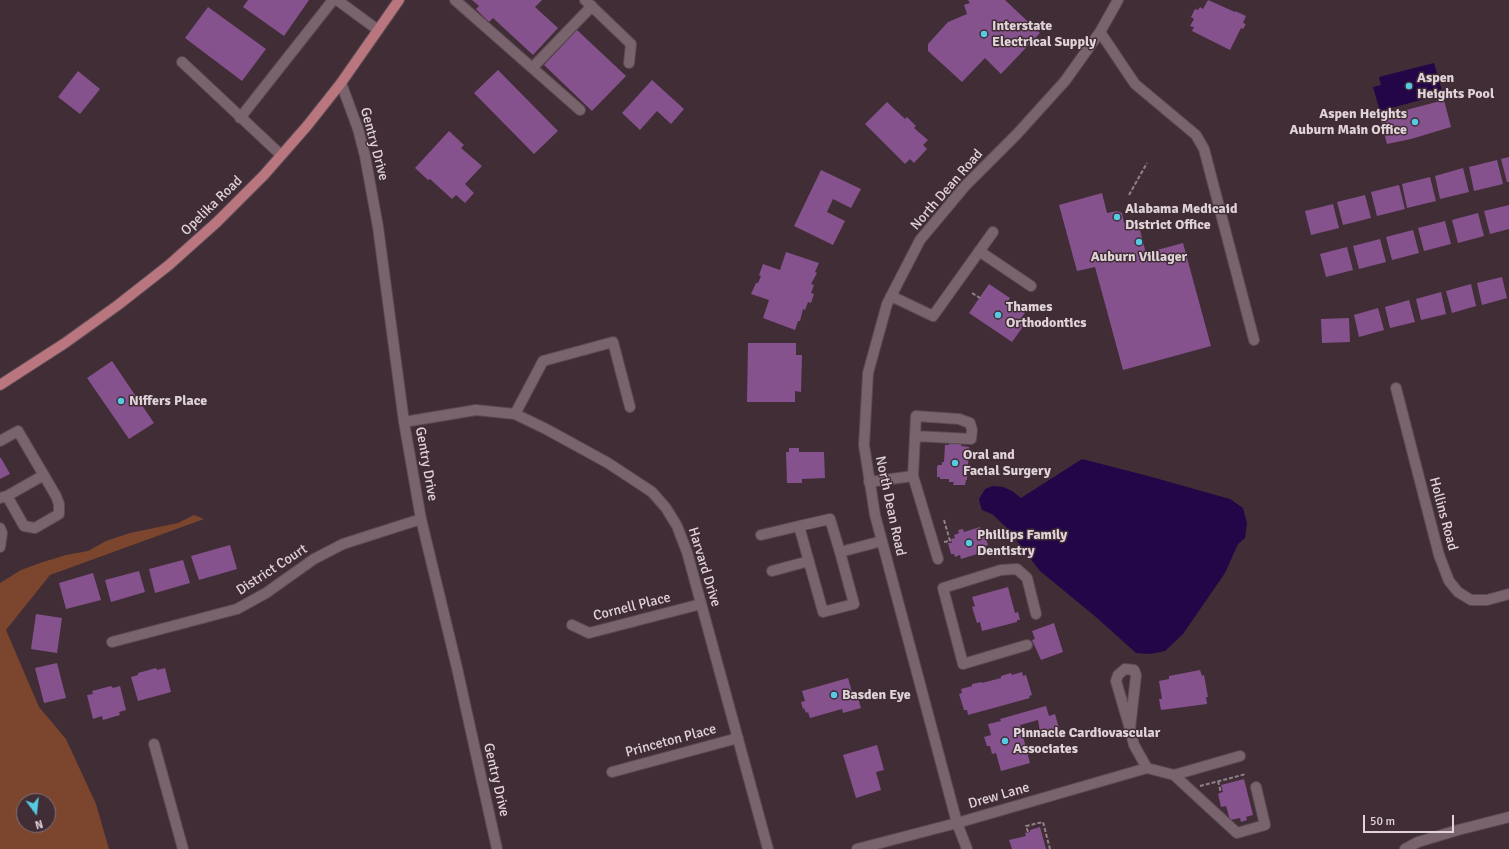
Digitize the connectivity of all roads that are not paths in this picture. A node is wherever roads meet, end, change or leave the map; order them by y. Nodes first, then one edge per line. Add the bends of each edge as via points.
1 (333, 0) edge
2 (337, 0) edge
3 (398, 0) edge
4 (455, 0) edge
5 (1118, 0) edge
6 (588, 3) edge
7 (378, 30) junction
8 (1100, 32) junction
9 (182, 62) dead end
10 (629, 63) dead end
11 (533, 67) junction
12 (341, 83) junction
13 (580, 110) dead end
14 (240, 118) junction
15 (281, 156) junction
16 (993, 232) dead end
17 (979, 251) junction
18 (1031, 286) dead end
19 (891, 296) junction
20 (1254, 340) dead end
21 (0, 385) edge
22 (1396, 388) dead end
23 (630, 407) dead end
24 (515, 414) junction
25 (404, 422) junction
26 (915, 436) junction
27 (0, 441) edge
28 (44, 475) junction
29 (913, 476) junction
30 (869, 482) junction
31 (4, 497) edge
32 (422, 519) junction
33 (799, 526) junction
34 (0, 528) edge
35 (761, 535) dead end
36 (882, 541) junction
37 (0, 547) edge
38 (840, 552) junction
39 (938, 559) dead end
40 (809, 561) junction
41 (772, 571) dead end
42 (1509, 594) edge
43 (702, 604) junction
44 (1036, 614) dead end
45 (572, 625) dead end
46 (112, 642) dead end
47 (1027, 645) dead end
48 (1130, 729) junction
49 (738, 738) junction
50 (154, 744) dead end
51 (1240, 756) dead end
52 (1147, 768) junction
53 (612, 772) dead end
54 (1174, 775) junction
55 (1256, 787) dead end
56 (1509, 817) edge
57 (957, 823) junction
58 (183, 849) edge
59 (497, 849) edge
60 (768, 849) edge
61 (857, 849) edge
62 (967, 849) edge
63 (1405, 849) edge

1 - 14 street
2 - 7 street
3 - 7 main road, Opelika Road
4 - 11 street
5 - 8 street, North Dean Road
6 - 10 street via 631,44
6 - 11 street
7 - 12 main road, Opelika Road
8 - 19 street, North Dean Road via 1065,81 966,185 920,240
8 - 20 street via 1135,84 1196,135 1204,149
9 - 14 street
11 - 13 street
12 - 15 main road, Opelika Road
12 - 25 street, Gentry Drive via 365,156 378,227
14 - 15 street
15 - 21 main road, Opelika Road via 218,222 169,265 112,310
16 - 17 street
17 - 18 street
17 - 19 street via 932,316
19 - 30 street, North Dean Road via 868,373 864,445
22 - 42 street, Hollins Road via 1439,555 1449,581 1458,592 1471,600 1487,600
23 - 24 street via 613,342 543,361
24 - 25 street, Harvard Drive via 476,410
24 - 43 street, Harvard Drive via 608,463 652,492 677,526
25 - 32 street, Gentry Drive
26 - 26 street via 916,416 959,419 970,423 972,430 971,439
26 - 29 street
27 - 28 street via 18,431
28 - 31 street
28 - 31 street via 59,504 59,514 35,528 24,526
29 - 30 street
29 - 39 street
30 - 36 street, North Dean Road
32 - 46 street, District Court via 343,544 314,559 266,593 237,609
32 - 59 street, Gentry Drive
33 - 35 street
33 - 38 street via 830,519
33 - 40 street
34 - 37 street
36 - 38 street
36 - 57 street, North Dean Road
38 - 40 street via 854,604 823,612
40 - 41 street
43 - 45 street, Cornell Place via 589,633
43 - 49 street, Harvard Drive
44 - 47 street via 1027,578 1017,569 1001,570 943,588 963,664
48 - 48 street via 1116,681 1118,674 1125,669 1134,670 1136,675
48 - 52 street via 1134,745
49 - 53 street, Princeton Place
49 - 60 street, Harvard Drive
50 - 58 street
51 - 54 street
52 - 54 street
52 - 57 street, Drew Lane
54 - 55 street via 1237,833 1265,825
56 - 63 street via 1418,842
57 - 61 street, Drew Lane
57 - 62 street, North Dean Road

